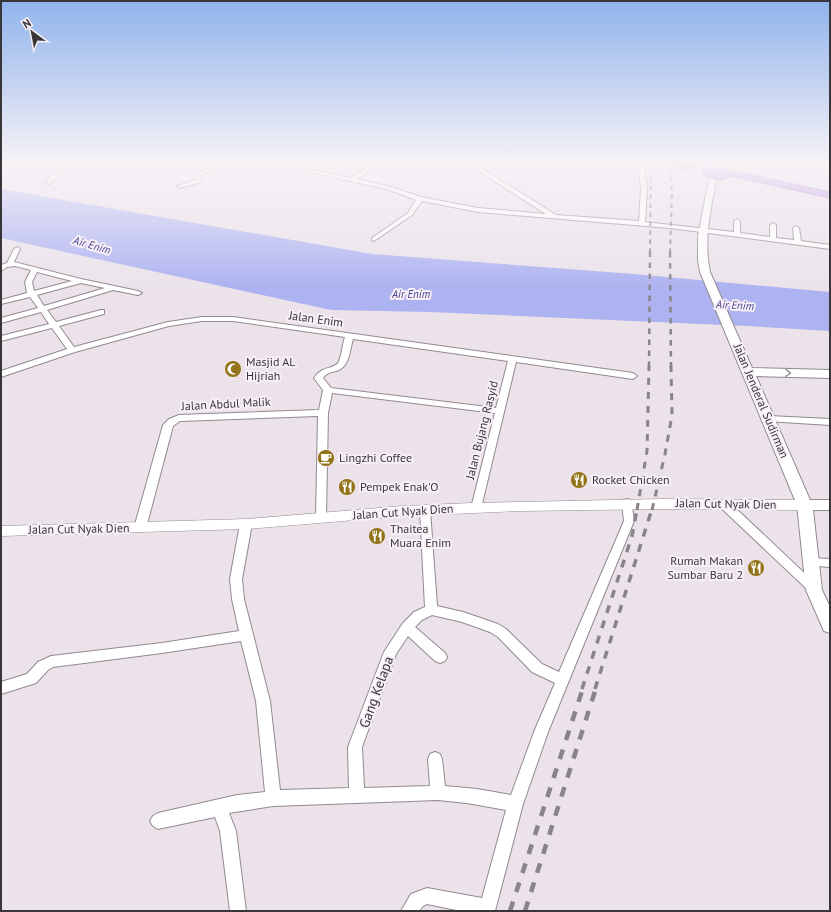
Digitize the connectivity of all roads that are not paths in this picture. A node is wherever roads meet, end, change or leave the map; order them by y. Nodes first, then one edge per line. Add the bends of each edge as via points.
1 (417, 204) edge
2 (444, 204) edge
3 (534, 204) edge
4 (643, 204) edge
5 (711, 204) edge
6 (556, 217) junction
7 (738, 221) dead end
8 (642, 224) junction
9 (773, 225) dead end
10 (796, 228) dead end
11 (704, 230) junction
12 (736, 235) junction
13 (374, 239) dead end
14 (773, 239) junction
15 (798, 243) junction
16 (830, 247) edge
17 (17, 249) dead end
18 (10, 264) junction
19 (1, 269) edge
20 (35, 270) junction
21 (81, 281) junction
22 (111, 288) junction
23 (138, 293) dead end
24 (33, 294) junction
25 (1, 302) edge
26 (44, 310) junction
27 (101, 312) dead end
28 (1, 321) edge
29 (54, 325) junction
30 (350, 336) junction
31 (1, 339) edge
32 (72, 350) junction
33 (513, 358) junction
34 (749, 372) junction
35 (1, 374) edge
36 (830, 374) edge
37 (633, 376) dead end
38 (328, 390) junction
39 (500, 412) junction
40 (323, 413) junction
41 (769, 419) junction
42 (830, 422) edge
43 (627, 503) junction
44 (724, 504) junction
45 (804, 505) junction
46 (830, 505) edge
47 (476, 508) junction
48 (425, 510) junction
49 (321, 518) junction
50 (246, 524) junction
51 (140, 528) junction
52 (1, 531) edge
53 (810, 562) junction
54 (830, 563) edge
55 (814, 590) junction
56 (431, 610) junction
57 (830, 626) edge
58 (407, 627) junction
59 (246, 635) junction
60 (440, 658) dead end
61 (562, 680) junction
62 (1, 688) edge
63 (435, 759) dead end
64 (438, 792) junction
65 (357, 796) junction
66 (273, 798) junction
67 (515, 804) junction
68 (219, 808) junction
69 (158, 821) dead end
70 (488, 909) edge
71 (238, 911) edge
72 (409, 911) edge

1 - 13 street via 410,214
2 - 6 street via 478,210
3 - 6 street
4 - 8 street
5 - 11 main road, Jalan Jenderal Sudirman
6 - 8 street
7 - 12 street
8 - 11 street
9 - 14 street
10 - 15 street
11 - 12 street
11 - 34 main road, Jalan Jenderal Sudirman via 702,260 705,272
12 - 14 street
14 - 15 street
15 - 16 street
17 - 18 street
18 - 19 street
18 - 20 street
20 - 21 street
20 - 24 street via 28,280
21 - 22 street
21 - 24 street
22 - 23 street
22 - 26 street
24 - 25 street
24 - 26 street
26 - 28 street
26 - 29 street
27 - 29 street
29 - 31 street
29 - 32 street
30 - 32 street, Jalan Enim via 233,319 202,319 168,324
30 - 33 street, Jalan Enim
30 - 38 street via 342,363 338,367 327,369 318,378
32 - 35 street, Jalan Enim
33 - 37 street, Jalan Enim
33 - 39 street, Jalan Bujang Rasyid
34 -> 36 main road
34 - 41 main road, Jalan Jenderal Sudirman
38 - 39 street
38 - 40 street
39 - 47 street, Jalan Bujang Rasyid
40 - 49 street
40 - 51 street, Jalan Abdul Malik via 180,418 172,421 168,425
41 - 42 street
41 - 45 main road, Jalan Jenderal Sudirman
43 - 44 street, Jalan Cut Nyak Dien
43 - 47 street, Jalan Cut Nyak Dien
43 - 61 street via 629,521
44 - 45 street, Jalan Cut Nyak Dien
44 - 55 street
45 - 46 main road
45 - 53 main road, Jalan Jenderal Sudirman
47 - 48 street, Jalan Cut Nyak Dien
48 - 49 street, Jalan Cut Nyak Dien
48 - 56 street
49 - 50 street, Jalan Cut Nyak Dien
50 - 51 street, Jalan Cut Nyak Dien
50 - 59 street via 236,579
51 - 52 street, Jalan Cut Nyak Dien
53 - 54 street
53 - 55 main road, Jalan Jenderal Sudirman
55 - 57 main road, Jalan Jenderal Sudirman
56 - 58 street, Gang Kelapa via 418,616
56 - 61 street via 463,617 494,628 537,668
58 - 60 street
58 - 65 street, Gang Kelapa via 390,652 355,747
59 - 62 street via 51,662 43,666 31,679
59 - 66 street via 263,701
61 - 67 street
63 - 64 street
64 - 65 street
64 - 67 street
65 - 66 street
66 - 68 street
67 - 70 street
68 - 69 street
68 - 71 street via 228,831
70 - 72 street via 428,896 417,900

